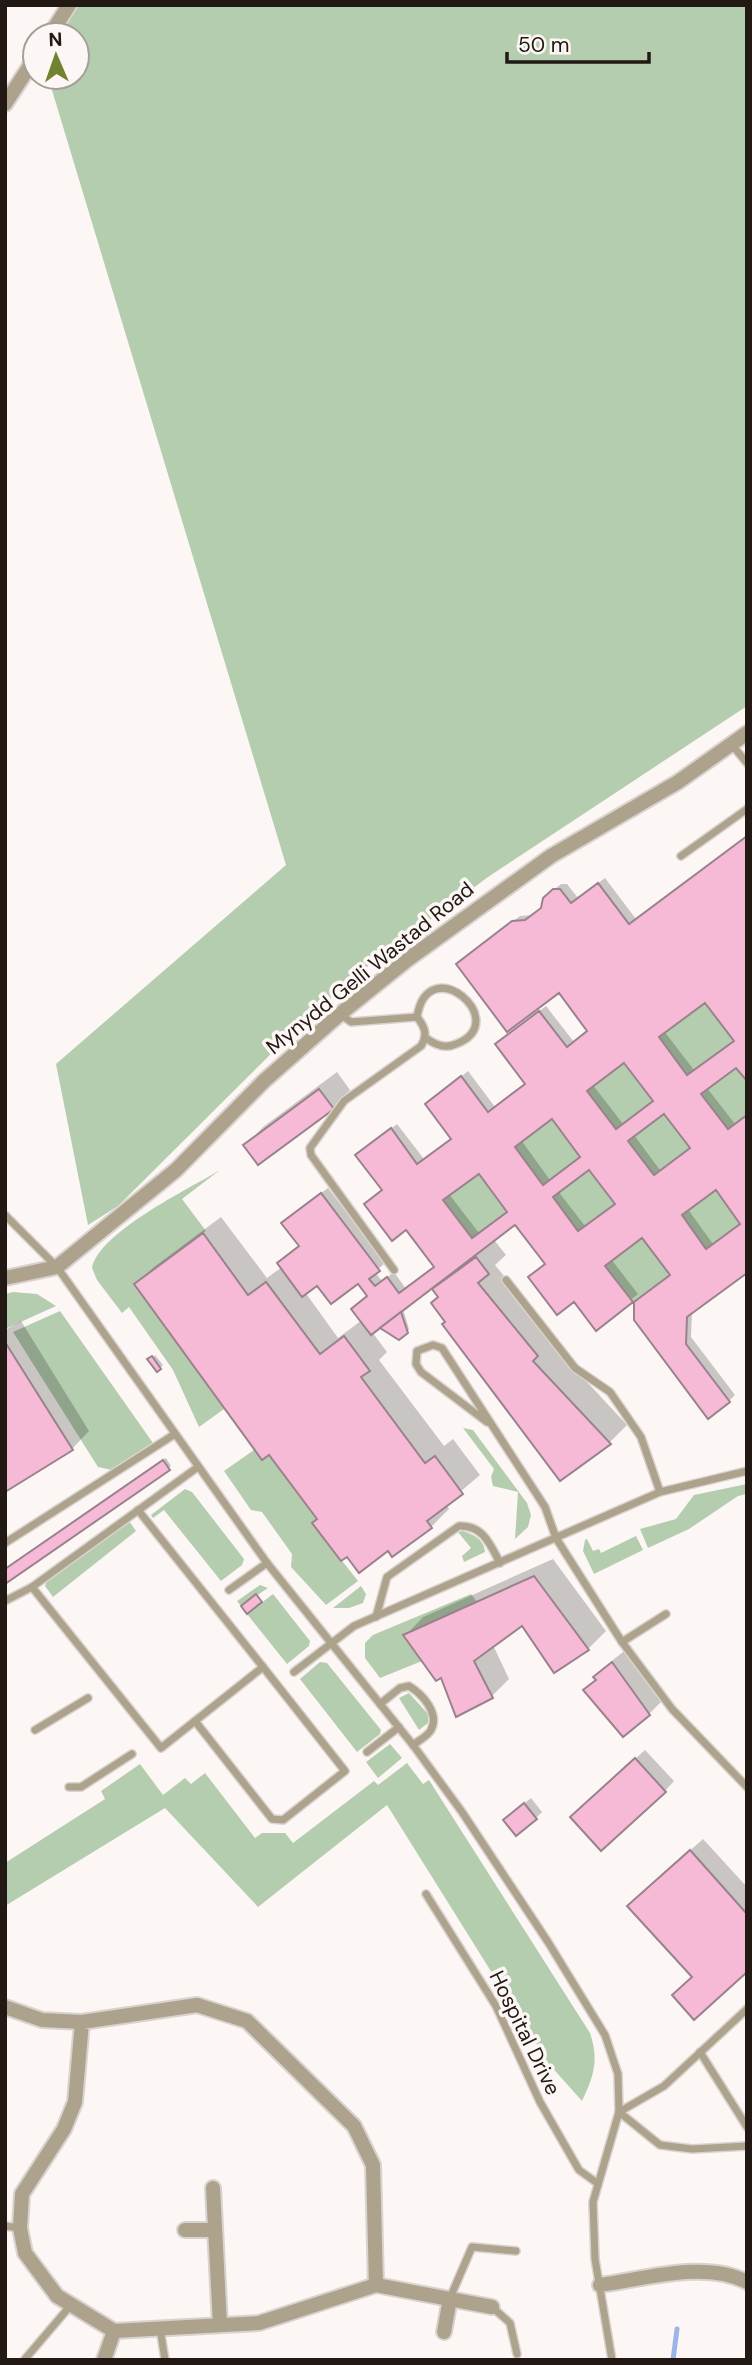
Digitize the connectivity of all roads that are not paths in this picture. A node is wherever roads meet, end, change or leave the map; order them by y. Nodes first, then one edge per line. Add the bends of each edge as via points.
1 (69, 5) edge
2 (59, 21) edge
3 (21, 79) edge
4 (5, 104) edge
5 (747, 733) edge
6 (732, 745) junction
7 (747, 763) edge
8 (747, 809) edge
9 (681, 856) dead end
10 (340, 1014) junction
11 (417, 1017) junction
12 (426, 1038) junction
13 (5, 1215) edge
14 (57, 1268) junction
15 (394, 1270) dead end
16 (5, 1278) edge
17 (506, 1280) dead end
18 (487, 1422) junction
19 (176, 1434) junction
20 (198, 1466) junction
21 (747, 1471) edge
22 (660, 1492) junction
23 (138, 1510) junction
24 (556, 1538) junction
25 (5, 1543) edge
26 (267, 1563) junction
27 (500, 1563) junction
28 (32, 1587) junction
29 (229, 1590) dead end
30 (5, 1601) edge
31 (666, 1614) dead end
32 (376, 1617) junction
33 (622, 1642) junction
34 (333, 1644) junction
35 (263, 1667) junction
36 (294, 1672) dead end
37 (88, 1698) dead end
38 (380, 1704) junction
39 (194, 1721) junction
40 (399, 1727) junction
41 (35, 1730) dead end
42 (413, 1745) junction
43 (368, 1752) dead end
44 (132, 1754) dead end
45 (69, 1787) dead end
46 (747, 1787) edge
47 (426, 1895) dead end
48 (5, 2007) edge
49 (747, 2009) edge
50 (82, 2022) junction
51 (700, 2052) junction
52 (619, 2112) junction
53 (747, 2127) edge
54 (747, 2146) edge
55 (597, 2183) junction
56 (213, 2188) dead end
57 (12, 2227) edge
58 (185, 2230) dead end
59 (215, 2230) junction
60 (516, 2251) dead end
61 (747, 2282) edge
62 (376, 2285) junction
63 (600, 2285) junction
64 (450, 2299) junction
65 (71, 2305) junction
66 (492, 2307) joint
67 (220, 2325) junction
68 (160, 2328) junction
69 (114, 2331) junction
70 (444, 2332) dead end
71 (517, 2354) dead end
72 (25, 2358) edge
73 (104, 2360) edge
74 (165, 2360) edge
75 (612, 2360) edge

1 - 2 street
3 - 4 street
5 - 6 street, Mynydd Gelli Wastad Road
6 - 7 lane
6 - 10 street, Mynydd Gelli Wastad Road via 551,856 469,913
8 - 9 lane
10 - 11 lane via 352,1022
10 - 14 street, Mynydd Gelli Wastad Road via 264,1081 176,1170
11 - 12 lane
11 - 12 lane via 422,1000 437,990 455,990 474,1008 474,1027 461,1042 442,1046
12 - 15 lane via 344,1101 310,1149
13 - 14 lane
14 - 16 street, Mynydd Gelli Wastad Road
14 - 19 lane
17 - 22 lane via 575,1368 610,1392 641,1437
18 - 18 lane via 421,1372 417,1351 433,1345 442,1348
18 - 24 lane via 545,1507
19 - 20 lane
19 - 25 lane
20 - 23 lane
20 - 26 lane
21 - 22 lane
22 - 24 lane
23 - 28 lane
23 - 35 lane
24 - 27 lane
24 - 33 lane
26 - 29 lane
26 - 34 lane
27 - 32 lane
27 - 32 lane via 478,1529 459,1526 387,1577
28 - 30 lane
28 - 39 lane via 161,1748
31 - 33 lane
32 - 34 lane via 354,1626
33 - 46 lane via 672,1710
34 - 36 lane
34 - 38 lane
35 - 39 lane
35 - 39 lane via 345,1772 283,1820 272,1819
37 - 41 lane
38 - 40 lane
38 - 42 lane via 409,1686 430,1706 431,1731
40 - 42 lane
40 - 43 lane
42 - 52 lane via 498,1866 605,2035 618,2074
44 - 45 lane via 80,1787
47 - 55 lane, Hospital Drive via 496,2006 540,2102 579,2170
48 - 50 street via 42,2020
49 - 51 lane
50 - 57 street via 75,2102 64,2129 22,2194
50 - 62 street via 197,2005 247,2021 354,2126 373,2165
51 - 52 lane via 664,2086
51 - 53 lane
52 - 54 lane via 660,2145 692,2149
52 - 55 lane
55 - 63 lane via 593,2203
56 - 59 street
57 - 65 street via 57,2296
58 - 59 street
59 - 67 street
60 - 64 lane via 472,2246
61 - 63 street via 734,2275 700,2272
62 - 64 street
62 - 67 street via 259,2323
63 - 75 lane
64 - 66 street
64 - 70 street
65 - 69 street
65 - 72 lane
66 - 71 lane via 510,2323
67 - 68 street
68 - 69 street
68 - 74 lane
69 - 73 street

